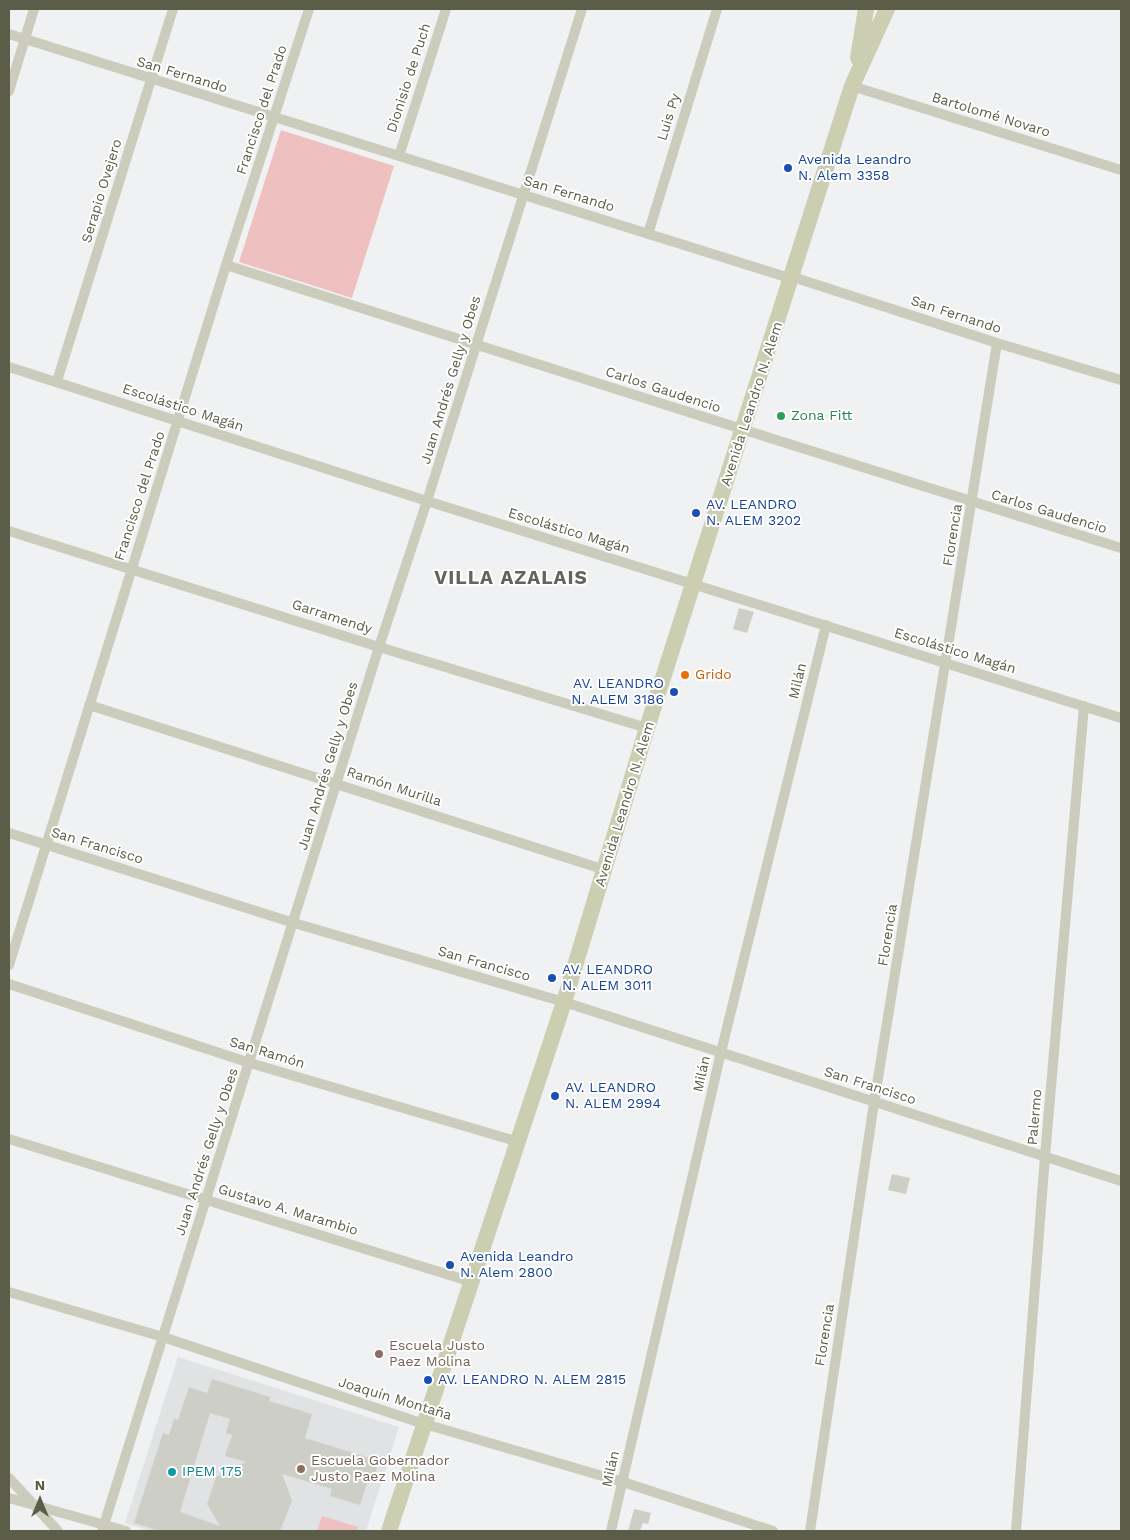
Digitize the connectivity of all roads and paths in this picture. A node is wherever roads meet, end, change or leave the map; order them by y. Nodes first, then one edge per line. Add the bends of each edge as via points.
1 (34, 9) edge
2 (173, 9) edge
3 (309, 9) edge
4 (446, 9) edge
5 (582, 9) edge
6 (717, 9) edge
7 (866, 9) edge
8 (887, 9) edge
9 (9, 34) edge
10 (25, 39) junction
11 (151, 79) junction
12 (854, 81) junction
13 (9, 91) edge
14 (274, 117) junction
15 (399, 156) junction
16 (1121, 170) edge
17 (524, 194) junction
18 (648, 234) junction
19 (226, 265) junction
20 (792, 278) junction
21 (997, 343) junction
22 (476, 344) junction
23 (9, 367) edge
24 (1121, 380) edge
25 (57, 382) junction
26 (178, 420) junction
27 (743, 431) junction
28 (427, 501) junction
29 (973, 502) junction
30 (9, 531) edge
31 (1121, 548) edge
32 (131, 568) junction
33 (694, 584) junction
34 (826, 625) junction
35 (379, 647) junction
36 (946, 662) junction
37 (89, 705) junction
38 (1084, 706) junction
39 (1121, 718) edge
40 (647, 728) junction
41 (337, 784) junction
42 (9, 833) edge
43 (46, 845) junction
44 (605, 868) junction
45 (294, 923) junction
46 (9, 964) edge
47 (9, 984) edge
48 (564, 1002) junction
49 (721, 1052) junction
50 (250, 1063) junction
51 (874, 1103) junction
52 (9, 1139) edge
53 (519, 1142) junction
54 (1045, 1156) junction
55 (1121, 1181) edge
56 (206, 1199) junction
57 (472, 1282) junction
58 (9, 1292) edge
59 (163, 1337) junction
60 (424, 1423) junction
61 (9, 1478) edge
62 (622, 1482) junction
63 (9, 1498) edge
64 (33, 1505) junction
65 (103, 1528) edge
66 (58, 1531) edge
67 (126, 1531) edge
68 (390, 1531) edge
69 (611, 1531) edge
70 (773, 1531) edge
71 (810, 1531) edge
72 (1016, 1531) edge

1 - 10 street
2 - 11 street, Serapio Ovejero
3 - 14 street, Francisco del Prado
4 - 15 street, Dionisio de Puch
5 - 17 street, Juan Andrés Gelly y Obes
6 - 18 street, Luis Py
7 - 12 main road, Avenida Leandro N. Alem
8 - 12 main road, Avenida Leandro N. Alem
9 - 10 street, San Fernando
10 - 11 street, San Fernando
10 - 13 street
11 - 14 street, San Fernando
11 - 25 street, Serapio Ovejero
12 - 16 street, Bartolomé Novaro
12 - 20 main road, Avenida Leandro N. Alem
14 - 15 street, San Fernando
14 - 19 street, Francisco del Prado
15 - 17 street, San Fernando
17 - 18 street, San Fernando
17 - 22 street, Juan Andrés Gelly y Obes
18 - 20 street, San Fernando
19 - 22 street, Carlos Gaudencio
19 - 26 street, Francisco del Prado
20 - 21 street, San Fernando
20 - 27 main road, Avenida Leandro N. Alem
21 - 24 street, San Fernando
21 - 29 street, Florencia
22 - 27 street, Carlos Gaudencio
22 - 28 street, Juan Andrés Gelly y Obes
23 - 25 street, Escolástico Magán
25 - 26 street, Escolástico Magán
26 - 28 street, Escolástico Magán
26 - 32 street, Francisco del Prado
27 - 29 street, Carlos Gaudencio
27 - 33 main road, Avenida Leandro N. Alem
28 - 33 street, Escolástico Magán
28 - 35 street, Juan Andrés Gelly y Obes
29 - 31 street, Carlos Gaudencio
29 - 36 street, Florencia
30 - 32 street, Garramendy
32 - 35 street, Garramendy
32 - 37 street, Francisco del Prado
33 - 34 street, Escolástico Magán
33 - 40 main road, Avenida Leandro N. Alem
34 - 36 street, Escolástico Magán
34 - 49 street, Milán
35 - 40 street, Garramendy
35 - 41 street, Juan Andrés Gelly y Obes
36 - 38 street, Escolástico Magán
36 - 51 street, Florencia
37 - 41 street, Ramón Murilla
37 - 43 street, Francisco del Prado
38 - 39 street, Escolástico Magán
38 - 54 street, Palermo
40 - 44 main road, Avenida Leandro N. Alem
41 - 44 street, Ramón Murilla
41 - 45 street, Juan Andrés Gelly y Obes
42 - 43 street, San Francisco
43 - 45 street, San Francisco
43 - 46 street, Francisco del Prado
44 - 48 main road, Avenida Leandro N. Alem
45 - 48 street, San Francisco
45 - 50 street, Juan Andrés Gelly y Obes
47 - 50 street, San Ramón
48 - 49 street, San Francisco
48 - 53 main road, Avenida Leandro N. Alem
49 - 51 street, San Francisco
49 - 62 street, Milán
50 - 53 street, San Ramón
50 - 56 street, Juan Andrés Gelly y Obes
51 - 54 street, San Francisco
51 - 71 street, Florencia
52 - 56 street, Gustavo A. Marambio
53 - 57 main road, Avenida Leandro N. Alem
54 - 55 street, San Francisco
54 - 72 street, Palermo
56 - 57 street, Gustavo A. Marambio
56 - 59 street, Juan Andrés Gelly y Obes
57 - 60 main road, Avenida Leandro N. Alem
58 - 59 street, Joaquín Montaña
59 - 60 street, Joaquín Montaña
59 - 65 street, Juan Andrés Gelly y Obes
60 - 62 street, Joaquín Montaña
60 - 68 main road, Avenida Leandro N. Alem
61 - 64 street
62 - 69 street, Milán
62 - 70 street, Joaquín Montaña
63 - 64 street
64 - 65 street
64 - 66 street
65 - 67 street

